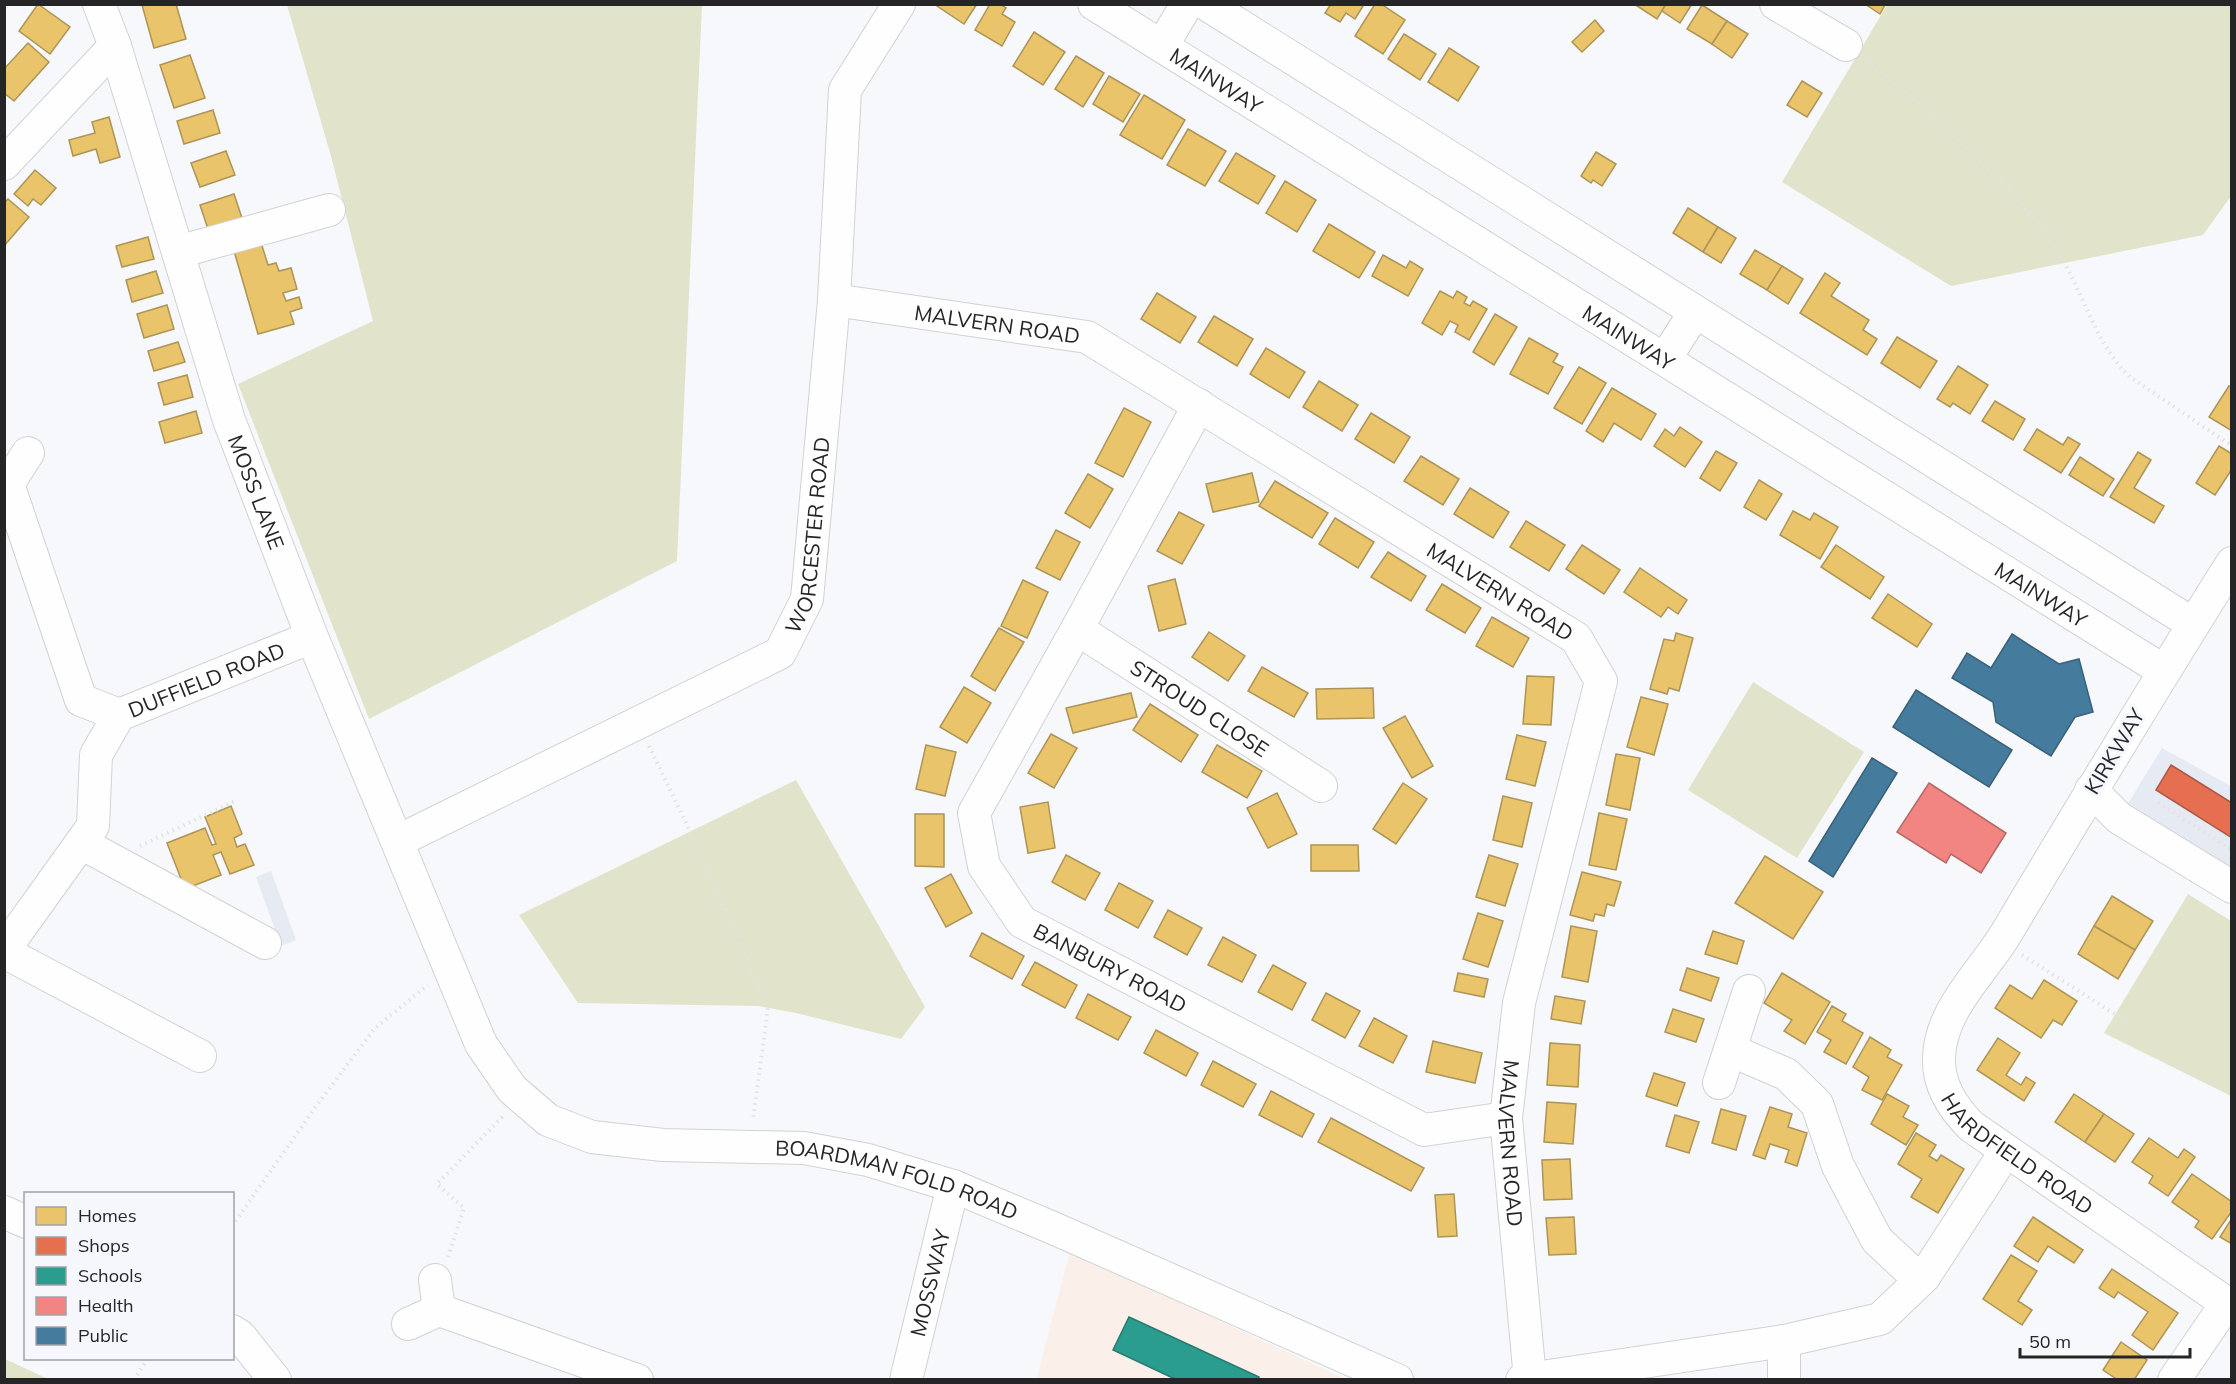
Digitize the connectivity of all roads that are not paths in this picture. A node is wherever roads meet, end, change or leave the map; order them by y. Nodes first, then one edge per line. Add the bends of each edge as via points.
1 (99, 4) edge
2 (899, 4) edge
3 (1094, 4) edge
4 (1187, 4) edge
5 (1206, 4) edge
6 (1776, 4) edge
7 (1846, 45) road end
8 (115, 46) junction
9 (1162, 46) junction
10 (4, 164) edge
11 (328, 210) dead end
12 (178, 252) junction
13 (834, 300) junction
14 (1695, 312) junction
15 (1665, 359) junction
16 (1199, 405) junction
17 (28, 453) dead end
18 (2232, 562) edge
19 (2193, 624) junction
20 (1077, 629) junction
21 (312, 637) junction
22 (2164, 671) junction
23 (119, 715) junction
24 (1321, 786) dead end
25 (2091, 790) junction
26 (398, 841) junction
27 (81, 843) junction
28 (2232, 887) edge
29 (2001, 942) joint
30 (265, 943) dead end
31 (4, 951) edge
32 (450, 968) joint
33 (1749, 991) dead end
34 (1730, 1050) junction
35 (200, 1056) dead end
36 (1719, 1083) dead end
37 (1506, 1118) junction
38 (2006, 1151) junction
39 (953, 1186) junction
40 (4, 1212) edge
41 (24, 1221) edge
42 (435, 1280) road end
43 (1920, 1280) junction
44 (2229, 1306) edge
45 (438, 1310) junction
46 (408, 1324) dead end
47 (234, 1332) edge
48 (1784, 1341) junction
49 (1526, 1379) edge
50 (275, 1380) edge
51 (637, 1380) edge
52 (906, 1380) edge
53 (1396, 1380) edge
54 (1784, 1380) edge
55 (2174, 1380) edge

1 - 8 street, MOSS LANE
2 - 13 street, WORCESTER ROAD via 845,90
3 - 9 street, MAINWAY
4 - 9 street
5 - 14 street
6 - 7 street
8 - 10 street
8 - 12 street, MOSS LANE
9 - 15 street, MAINWAY
11 - 12 street
12 - 21 street, MOSS LANE via 229,420
13 - 16 street, MALVERN ROAD via 1087,337
13 - 26 street, WORCESTER ROAD via 807,599 780,653
14 - 15 street
14 - 19 street
15 - 22 street, MAINWAY
16 - 20 street, BANBURY ROAD
16 - 37 street, MALVERN ROAD via 1576,638 1601,681 1519,1003
17 - 23 street via 8,484 81,700
18 - 19 street, KIRKWAY
19 - 22 street, KIRKWAY
20 - 24 street, STROUD CLOSE
20 - 37 street, BANBURY ROAD via 974,813 984,866 1022,922 1424,1130
21 - 23 street, DUFFIELD ROAD
21 - 26 street, MOSS LANE
22 - 25 street, KIRKWAY
23 - 27 street, DUFFIELD ROAD via 96,755 93,826
25 - 28 street via 2119,818
25 - 29 street, KIRKWAY
26 - 32 street, MOSS LANE
27 - 30 street
27 - 31 street, DUFFIELD ROAD
29 - 38 street, HARDFIELD ROAD via 1954,1007 1939,1058 1948,1096 1958,1112
31 - 35 street
32 - 39 street, BOARDMAN FOLD ROAD via 481,1044 512,1089 548,1120 592,1137 663,1145 804,1148 868,1160
33 - 34 street
34 - 36 street
34 - 43 street via 1786,1074 1817,1104 1838,1166 1877,1240
37 - 49 street, MALVERN ROAD
38 - 43 street
38 - 44 street, HARDFIELD ROAD
39 - 52 street, MOSSWAY
39 - 53 street, BOARDMAN FOLD ROAD
40 - 41 street
42 - 45 street
43 - 48 street via 1880,1319
44 - 55 street
45 - 46 street
45 - 51 street
47 - 50 street
48 - 49 street
48 - 54 street

